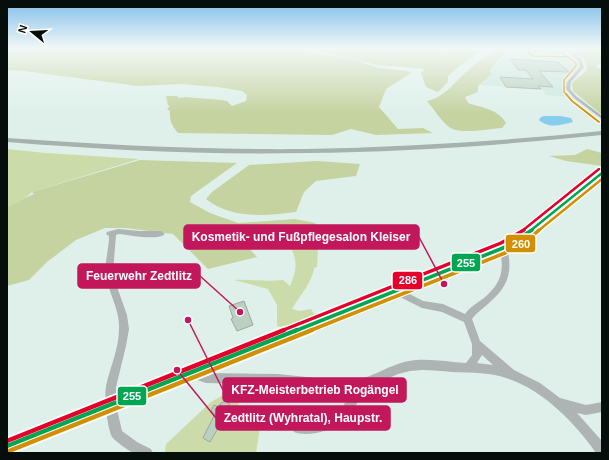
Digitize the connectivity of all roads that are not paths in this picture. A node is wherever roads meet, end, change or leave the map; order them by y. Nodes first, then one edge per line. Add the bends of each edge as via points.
1 (579, 70) edge
2 (602, 118) edge
3 (602, 129) edge
4 (602, 133) edge
5 (7, 136) edge
6 (7, 140) edge
7 (602, 174) edge
8 (161, 234) dead end
9 (503, 248) junction
10 (392, 292) junction
11 (467, 319) junction
12 (477, 344) junction
13 (469, 368) junction
14 (196, 370) junction
15 (510, 374) junction
16 (361, 385) junction
17 (345, 386) junction
18 (352, 402) junction
19 (557, 402) junction
20 (110, 404) junction
21 (602, 407) edge
22 (298, 428) dead end
23 (7, 446) edge
24 (602, 451) edge
25 (146, 453) edge

1 - 2 street via 568,82 568,89
3 - 5 highway via 487,140 318,147 166,146
4 - 6 highway via 489,144 320,151 164,150
7 - 9 main road via 533,230
8 - 20 street via 118,231 111,234 110,278 120,305 124,328 122,350 110,393
9 - 10 main road
9 - 11 street via 507,271 503,280 496,291 472,310
10 - 11 street via 422,304 443,308
10 - 14 main road
11 - 12 street
12 - 13 street via 476,356
12 - 15 street
13 - 15 street
13 - 16 street via 428,365 405,367
14 - 17 street via 198,375 206,378 288,380
14 - 20 main road
15 - 19 street
16 - 17 street
16 - 18 street
17 - 18 street
18 - 22 street via 342,419 333,424
19 - 21 street via 586,410
19 - 24 street via 592,436
20 - 23 main road
20 - 25 street via 117,434

